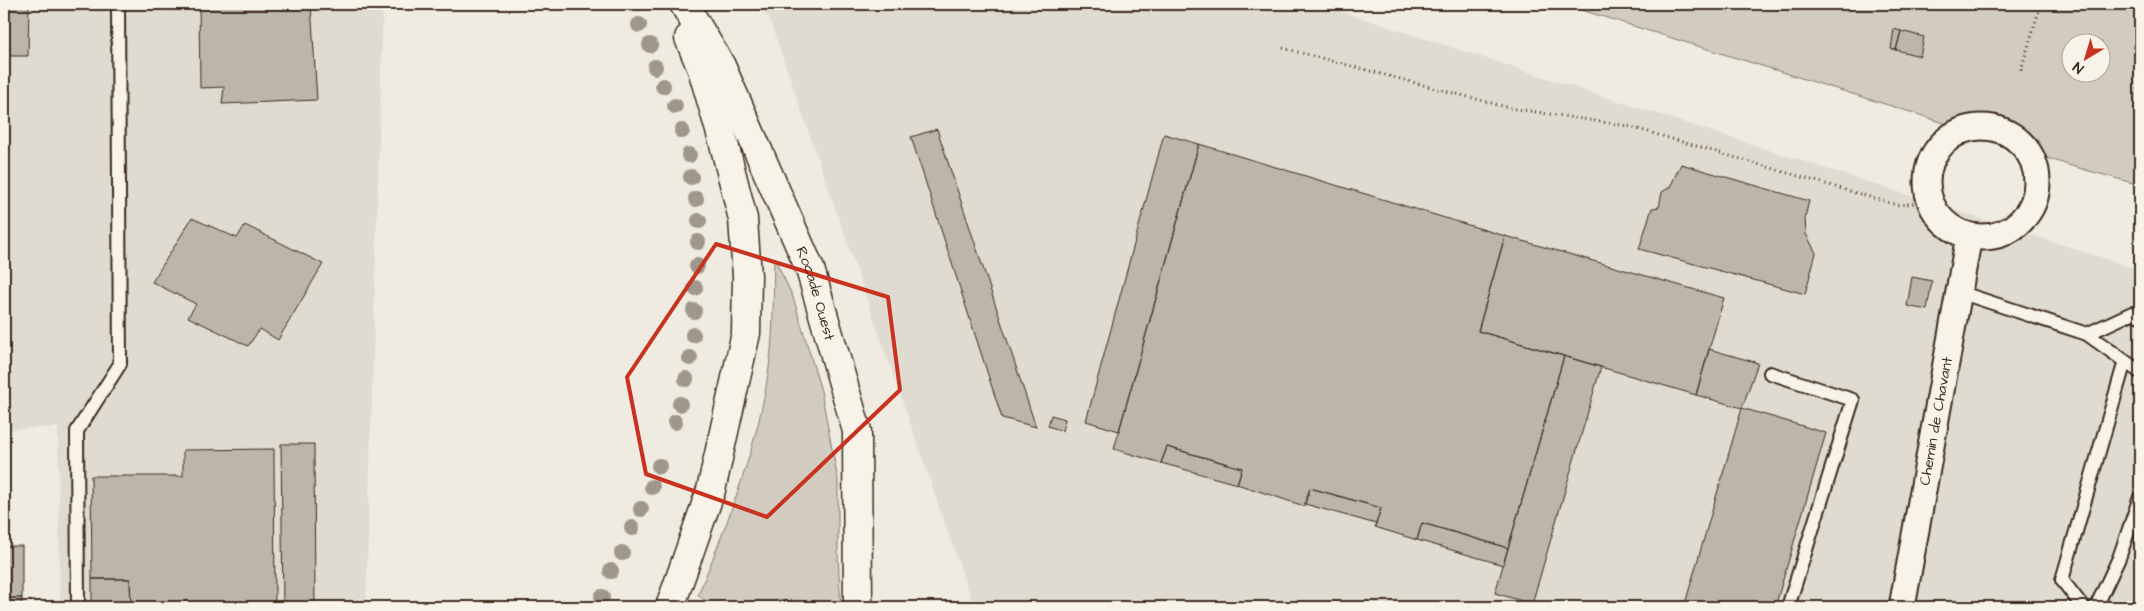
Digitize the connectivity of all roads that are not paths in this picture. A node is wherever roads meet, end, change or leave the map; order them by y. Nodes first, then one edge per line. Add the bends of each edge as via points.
1 (118, 4) edge
2 (676, 4) edge
3 (684, 4) edge
4 (1969, 236) junction
5 (1959, 292) junction
6 (2140, 316) edge
7 (2086, 334) junction
8 (2125, 361) junction
9 (2140, 372) edge
10 (1770, 373) dead end
11 (2140, 497) edge
12 (78, 607) edge
13 (670, 607) edge
14 (858, 607) edge
15 (1788, 607) edge
16 (1902, 607) edge
17 (2083, 607) edge
18 (2096, 607) edge

1 - 12 lane via 120,364 77,431
2 - 13 main road via 702,69 724,144 743,219 747,276 746,333 713,481
3 - 14 main road, Rocade Ouest via 721,66 810,269 857,431
4 - 4 street via 1988,237 2006,232 2021,221 2032,206 2037,188 2035,169 2028,152 2015,138 1998,130 1981,127 1964,130 1948,139 1928,168 1930,202 1953,229
4 - 5 street, Chemin de Chavant
5 - 7 lane
5 - 16 street, Chemin de Chavant
6 - 7 lane via 2132,313
7 - 8 lane
8 - 9 lane
8 - 17 lane via 2062,580
10 - 15 lane via 1853,400
11 - 18 lane via 2119,558

